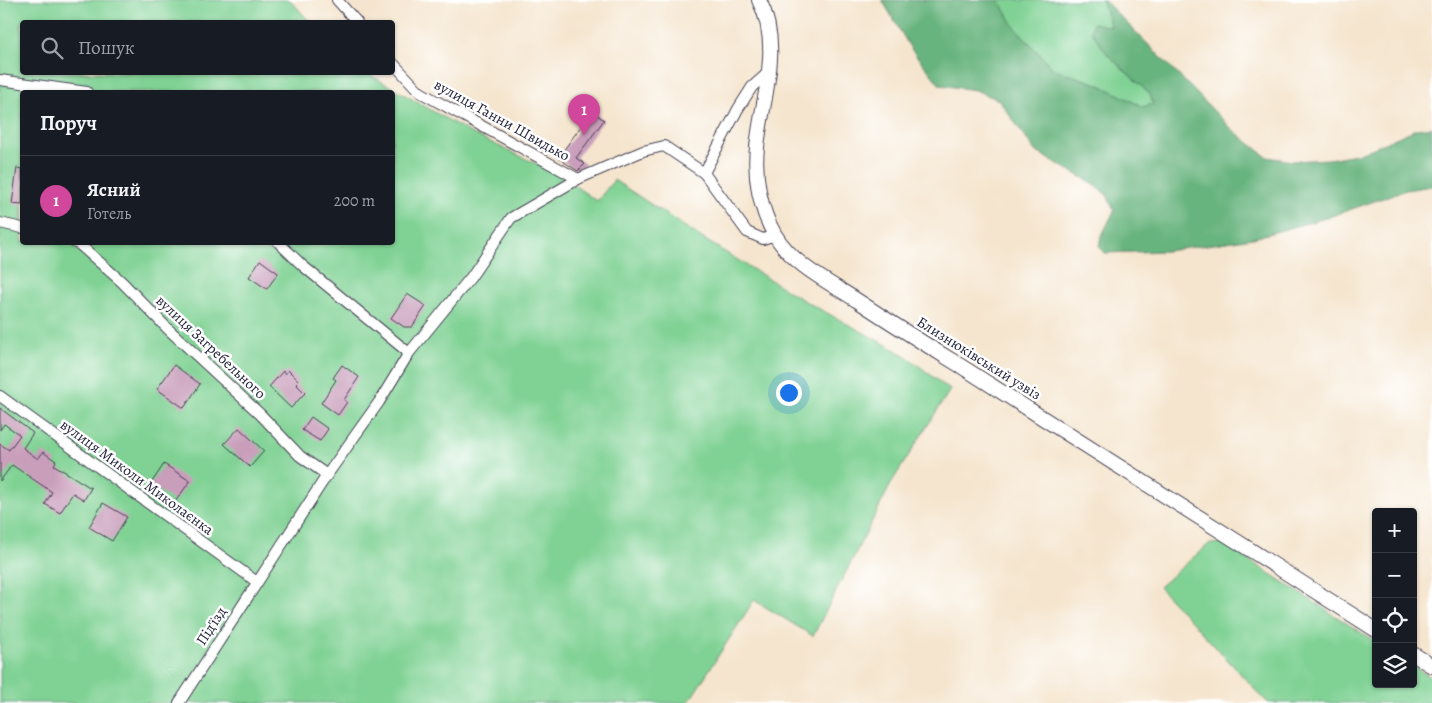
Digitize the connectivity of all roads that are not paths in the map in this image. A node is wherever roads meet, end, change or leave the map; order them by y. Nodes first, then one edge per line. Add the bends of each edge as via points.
1 (337, 0) edge
2 (759, 0) edge
3 (355, 20) edge
4 (395, 65) edge
5 (770, 71) junction
6 (0, 80) edge
7 (72, 90) edge
8 (704, 174) junction
9 (578, 180) junction
10 (0, 223) edge
11 (20, 228) edge
12 (775, 235) junction
13 (80, 245) edge
14 (281, 245) edge
15 (409, 353) junction
16 (0, 396) edge
17 (327, 475) junction
18 (257, 582) junction
19 (1372, 627) edge
20 (1417, 657) edge
21 (1432, 666) edge
22 (179, 703) edge

1 - 3 street
2 - 5 street, Близнюківський узвіз via 770,40
4 - 9 street, вулиця Ганни Швидько via 420,92
5 - 8 street via 752,87
5 - 12 street, Близнюківський узвіз via 757,149 757,173 765,216
6 - 7 street
8 - 9 street, Під'їзд via 664,146 643,150
8 - 12 street, Під'їзд via 747,232 763,239
9 - 15 street, Під'їзд via 511,218 471,277
10 - 11 street
12 - 19 street, Близнюківський узвіз via 790,255 808,269
13 - 17 street, вулиця Загребельного via 260,414 300,456
14 - 15 street via 302,266
15 - 17 street, Під'їзд
16 - 18 street, вулиця Миколи Миколаєнка
17 - 18 street, Під'їзд
18 - 22 street, Під'їзд
20 - 21 street

